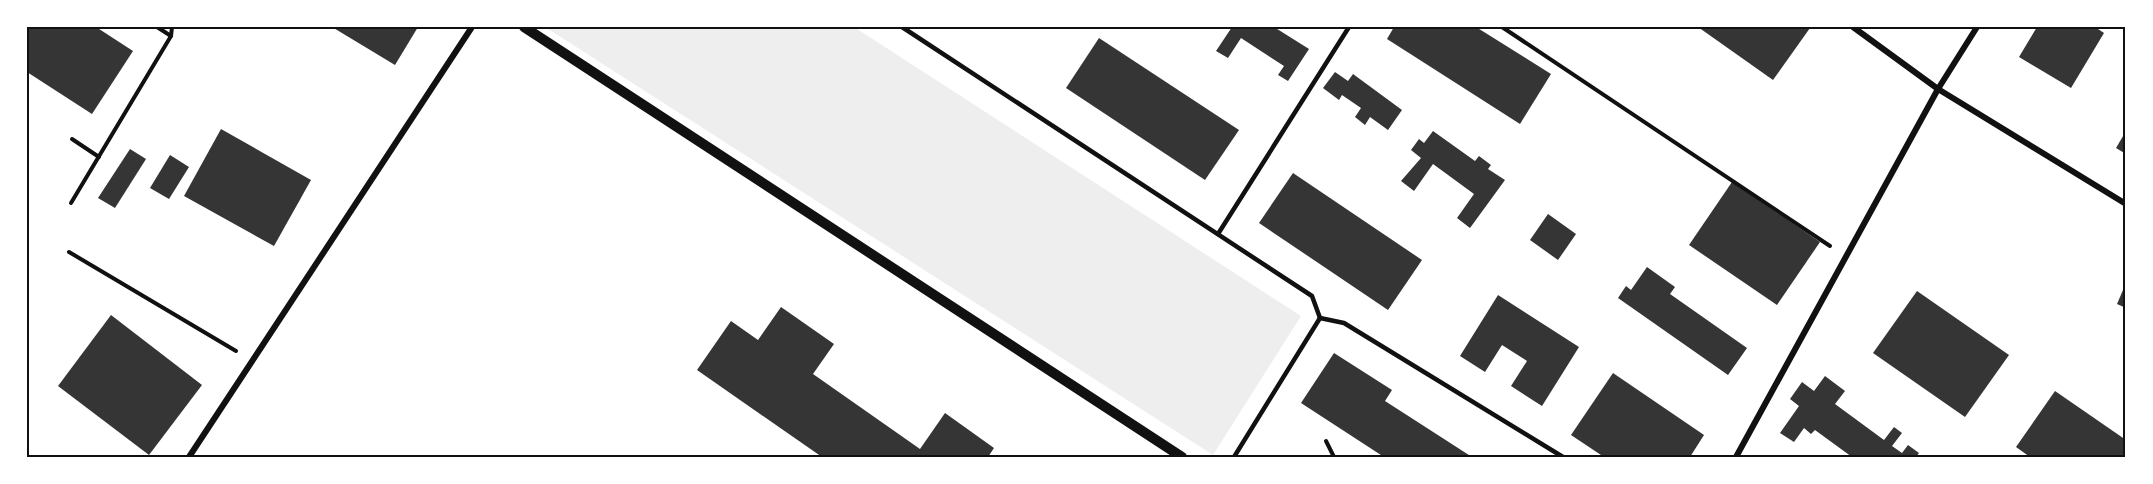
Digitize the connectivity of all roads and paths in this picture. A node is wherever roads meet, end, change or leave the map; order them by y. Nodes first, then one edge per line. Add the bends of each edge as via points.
1 (157, 27) edge
2 (172, 27) edge
3 (472, 27) edge
4 (524, 27) edge
5 (902, 27) edge
6 (1349, 27) edge
7 (1502, 27) edge
8 (1853, 27) edge
9 (1977, 27) edge
10 (171, 36) junction
11 (1938, 89) junction
12 (72, 139) dead end
13 (99, 157) junction
14 (70, 203) dead end
15 (2126, 204) edge
16 (1218, 234) junction
17 (69, 252) dead end
18 (1846, 257) junction
19 (1320, 318) junction
20 (252, 360) junction
21 (1326, 441) dead end
22 (189, 457) edge
23 (1182, 457) edge
24 (1233, 457) edge
25 (1334, 457) edge
26 (1563, 457) edge
27 (1736, 457) edge

1 - 10 path
2 - 10 path
3 - 20 street
4 - 23 street
5 - 16 lane
6 - 16 lane
7 - 18 path
8 - 11 street
9 - 11 street
10 - 13 path
11 - 15 street
11 - 18 street
12 - 13 path
13 - 14 path
16 - 19 lane via 1312,296
17 - 20 path
18 - 27 street
19 - 24 lane
19 - 26 lane via 1344,323
20 - 22 street
21 - 25 path

